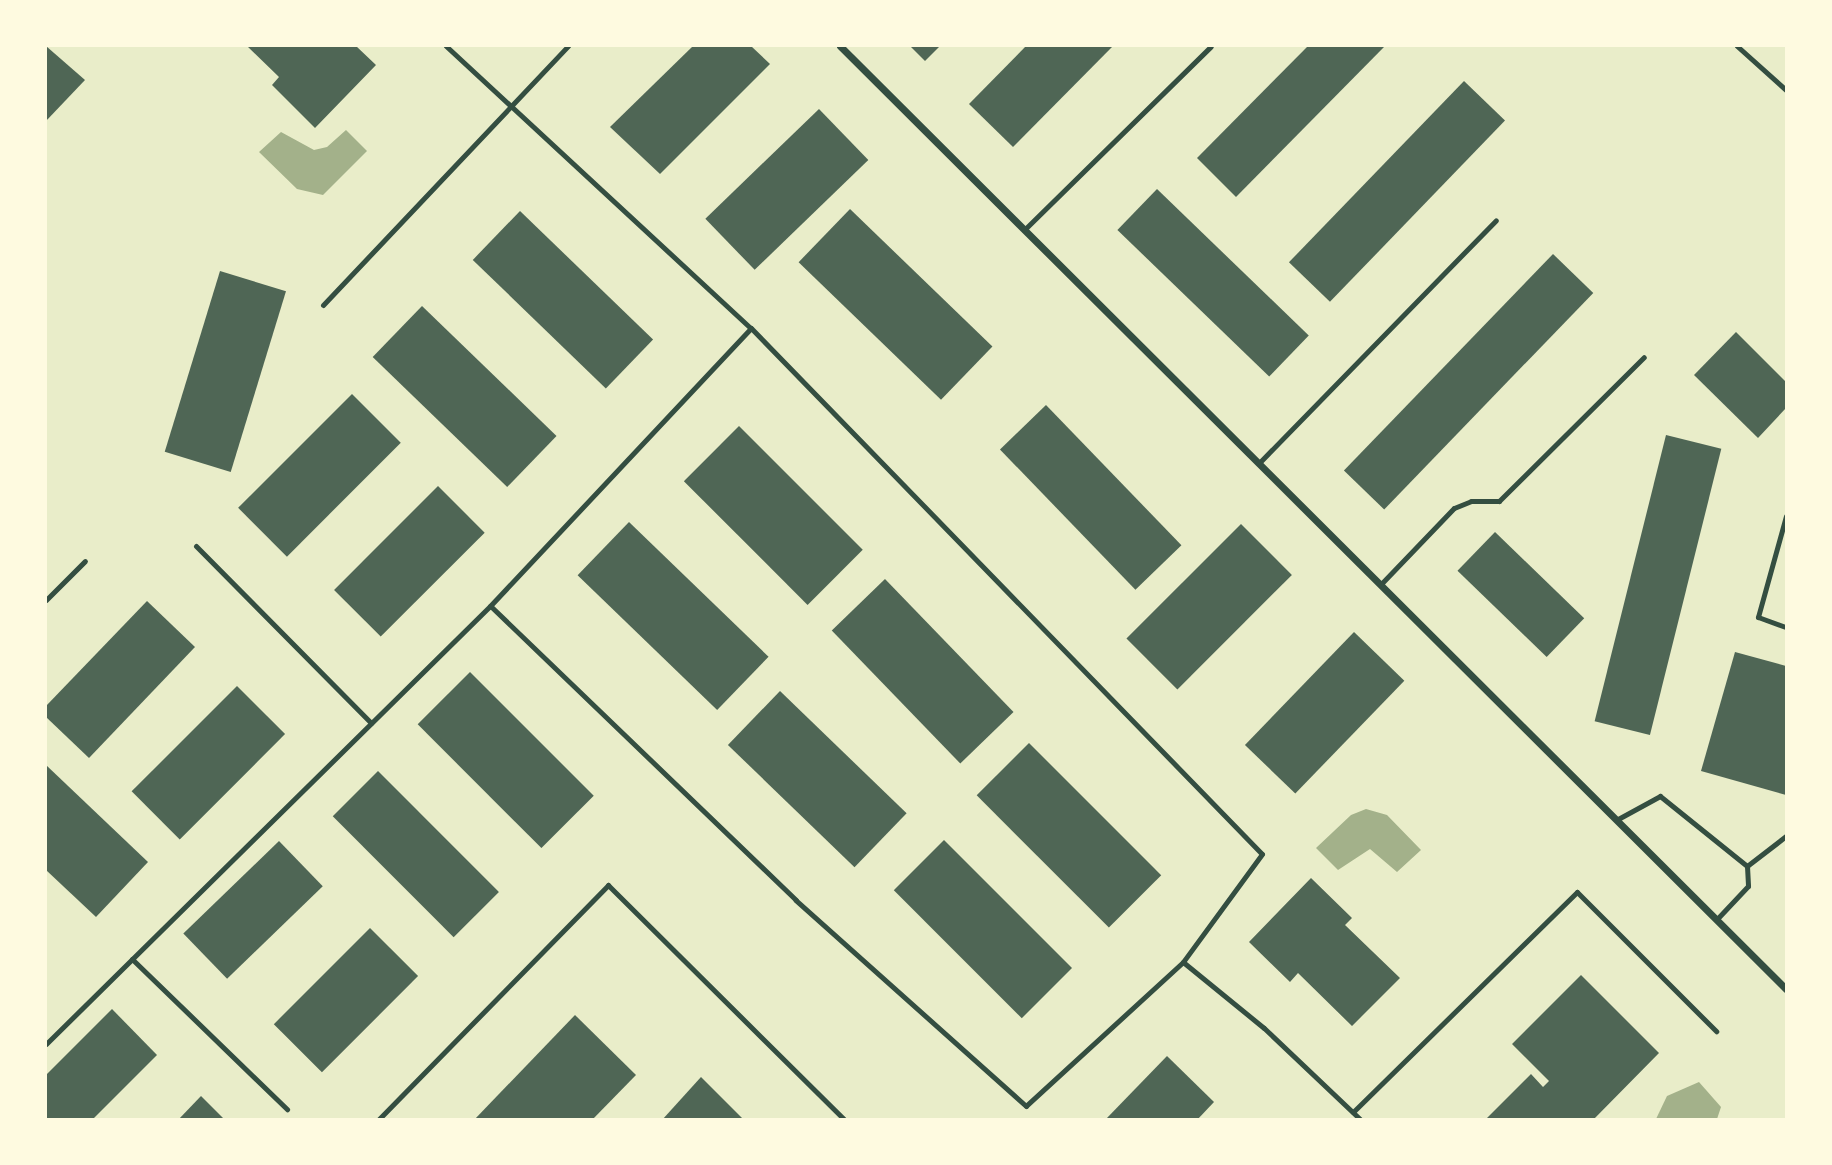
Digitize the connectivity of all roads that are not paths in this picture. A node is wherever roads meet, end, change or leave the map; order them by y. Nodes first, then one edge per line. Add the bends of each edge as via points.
1 (446, 46) edge
2 (568, 46) edge
3 (840, 46) edge
4 (1211, 46) edge
5 (1737, 46) edge
6 (1787, 90) edge
7 (510, 107) junction
8 (1496, 220) dead end
9 (1024, 230) junction
10 (323, 305) dead end
11 (751, 328) junction
12 (1644, 357) dead end
13 (1259, 463) junction
14 (1787, 516) edge
15 (196, 546) dead end
16 (85, 561) dead end
17 (1381, 584) junction
18 (46, 600) edge
19 (490, 606) junction
20 (1787, 627) edge
21 (371, 723) junction
22 (1618, 820) junction
23 (1787, 836) edge
24 (1747, 866) junction
25 (1717, 919) junction
26 (132, 959) junction
27 (1182, 962) junction
28 (1787, 989) edge
29 (1716, 1031) dead end
30 (46, 1044) edge
31 (287, 1109) dead end
32 (1353, 1112) junction
33 (378, 1119) edge
34 (845, 1119) edge
35 (1361, 1119) edge

1 - 7 lane
2 - 7 lane
3 - 9 street
4 - 9 lane
5 - 6 lane
7 - 10 lane
7 - 11 lane
8 - 13 lane
9 - 13 street
11 - 19 lane
11 - 27 lane via 1262,854
12 - 17 lane via 1499,501 1471,501 1454,508
13 - 17 street
14 - 20 lane via 1758,617
15 - 21 lane
16 - 18 lane
17 - 22 street
19 - 21 lane
19 - 27 lane via 796,900 1026,1106
21 - 26 lane
22 - 24 lane via 1660,796
22 - 25 street
23 - 24 lane
24 - 25 lane via 1748,886
25 - 28 street
26 - 30 lane
26 - 31 lane
27 - 32 lane via 1264,1028
29 - 32 lane via 1577,892
32 - 35 lane
33 - 34 lane via 608,885

